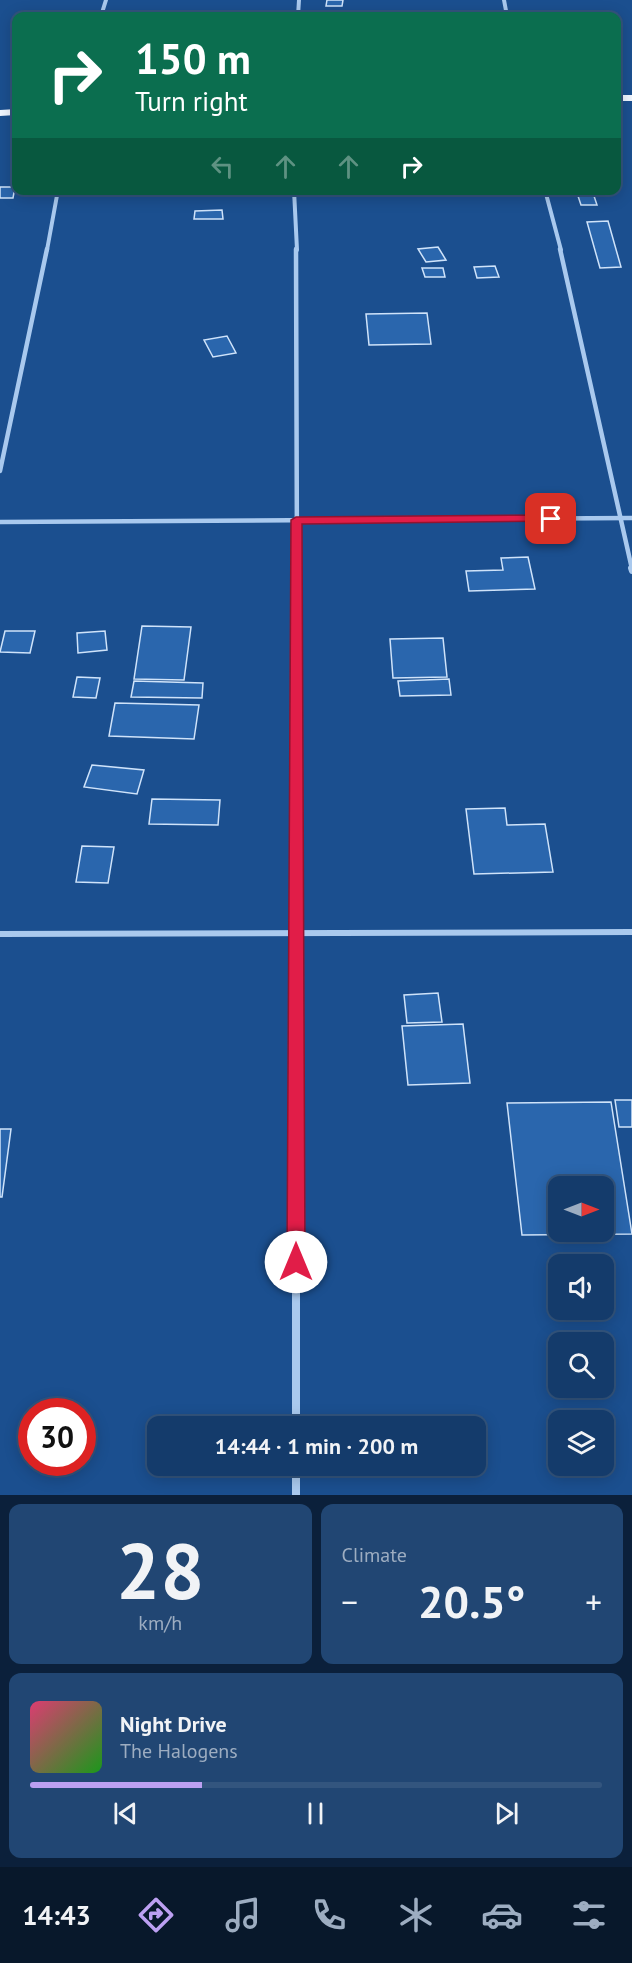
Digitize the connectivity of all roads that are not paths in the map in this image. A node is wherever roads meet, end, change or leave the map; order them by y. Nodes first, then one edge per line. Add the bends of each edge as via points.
1 (57, 195) edge
2 (294, 195) edge
3 (546, 195) edge
4 (0, 471) edge
5 (620, 518) junction
6 (632, 518) edge
7 (296, 520) junction
8 (0, 522) edge
9 (632, 571) edge
10 (632, 932) edge
11 (0, 934) edge
12 (296, 934) junction
13 (296, 1416) edge
14 (296, 1476) edge
15 (296, 1495) edge

1 - 4 street
2 - 7 street
3 - 5 street
5 - 6 street
5 - 7 street
5 - 9 street
7 - 8 street
7 - 12 street
10 - 12 street
11 - 12 street
12 - 13 street
14 - 15 street

